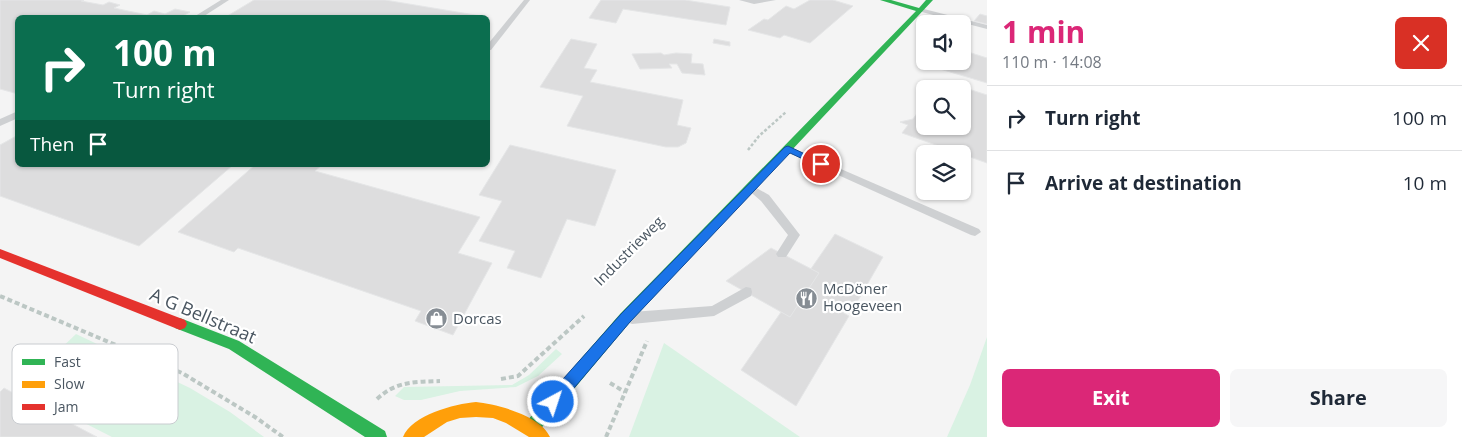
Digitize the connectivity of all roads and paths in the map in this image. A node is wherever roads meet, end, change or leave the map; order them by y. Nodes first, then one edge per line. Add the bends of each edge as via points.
1 (226, 0) edge
2 (527, 0) edge
3 (742, 0) edge
4 (773, 0) edge
5 (883, 0) edge
6 (930, 0) edge
7 (920, 10) junction
8 (200, 15) edge
9 (987, 27) edge
10 (490, 46) edge
11 (788, 110) dead end
12 (15, 116) edge
13 (0, 123) edge
14 (788, 149) junction
15 (745, 155) dead end
16 (750, 188) junction
17 (976, 232) dead end
18 (0, 253) edge
19 (782, 254) dead end
20 (746, 292) dead end
21 (0, 296) edge
22 (587, 313) dead end
23 (625, 318) junction
24 (113, 344) edge
25 (178, 371) edge
26 (494, 380) dead end
27 (446, 381) dead end
28 (356, 422) junction
29 (532, 427) junction
30 (283, 437) edge
31 (379, 437) edge
32 (410, 437) edge
33 (542, 437) edge

1 - 8 lane
2 - 10 lane
3 - 4 lane
5 - 7 street
6 - 7 street
7 - 9 lane
7 - 14 street
11 - 15 path
12 - 13 lane
14 - 16 street
14 - 17 lane
16 - 19 lane via 765,198 794,235
16 - 23 street
18 - 28 street, A G Bellstraat via 234,344
20 - 23 lane via 714,311
21 - 24 path
22 - 26 path via 518,376
23 - 29 street
25 - 30 path
27 - 28 path via 392,386
28 - 31 street, A G Bellstraat
29 - 32 street via 510,414 487,408 462,409 439,416
29 - 33 street

